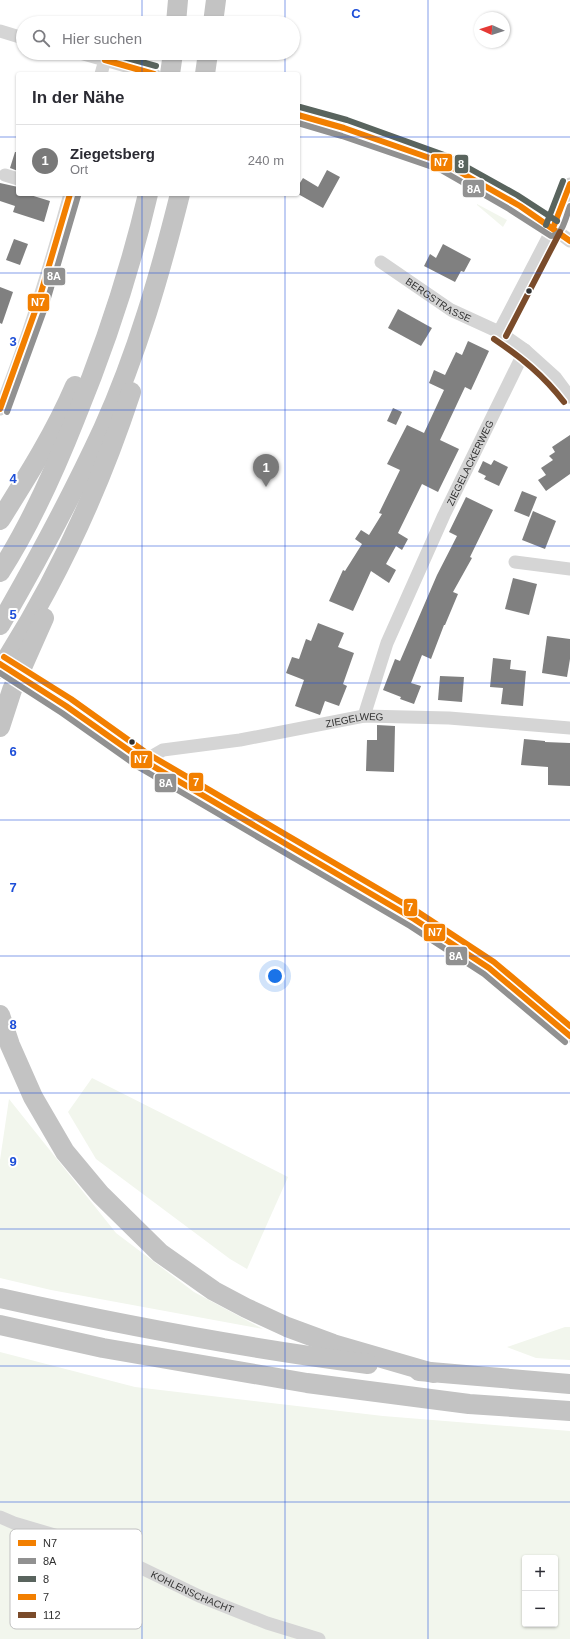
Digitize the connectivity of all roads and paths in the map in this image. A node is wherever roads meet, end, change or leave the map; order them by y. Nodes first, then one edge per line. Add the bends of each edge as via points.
1 (178, 0) edge
2 (216, 0) edge
3 (177, 16) edge
4 (214, 16) edge
5 (0, 31) edge
6 (16, 36) edge
7 (105, 60) joint
8 (172, 60) edge
9 (207, 60) edge
10 (102, 72) edge
11 (147, 72) edge
12 (170, 72) edge
13 (205, 72) edge
14 (300, 116) edge
15 (5, 175) dead end
16 (16, 178) edge
17 (570, 184) edge
18 (68, 196) edge
19 (148, 196) edge
20 (179, 196) edge
21 (553, 228) junction
22 (570, 241) edge
23 (381, 262) dead end
24 (113, 321) junction
25 (499, 332) junction
26 (525, 350) junction
27 (131, 359) junction
28 (555, 377) junction
29 (570, 384) edge
30 (570, 398) edge
31 (0, 410) edge
32 (0, 520) edge
33 (77, 531) junction
34 (515, 562) dead end
35 (570, 569) edge
36 (0, 572) edge
37 (0, 624) edge
38 (0, 664) edge
39 (0, 669) edge
40 (364, 716) junction
41 (0, 727) edge
42 (570, 728) edge
43 (144, 761) junction
44 (0, 1015) edge
45 (570, 1036) edge
46 (0, 1298) edge
47 (0, 1325) edge
48 (433, 1373) junction
49 (570, 1384) edge
50 (570, 1411) edge
51 (0, 1517) edge
52 (34, 1529) edge
53 (142, 1568) edge
54 (319, 1639) edge

1 - 3 highway
2 - 4 highway
5 - 6 street
7 - 10 street
7 - 11 street
8 - 12 highway
9 - 13 highway
14 - 21 street via 444,163
15 - 16 street
17 - 21 street
18 - 31 street via 15,372
19 - 24 highway
20 - 27 highway via 162,264
21 - 22 street
21 - 25 street
23 - 25 street, BERGSTRASSE via 451,310
24 - 32 highway via 87,356 65,408 34,466
24 - 36 highway via 54,473
25 - 26 street
26 - 28 street
26 - 40 street, ZIEGELACKERWEG via 444,515 387,643
27 - 33 highway via 134,384
27 - 37 highway via 103,428 64,509
28 - 29 street
28 - 30 street
33 - 39 highway via 42,601
33 - 41 highway via 74,551 12,690
34 - 35 street
38 - 43 street, bridge via 55,698
40 - 42 street, ZIEGELWEG via 449,718
40 - 43 street, ZIEGELWEG via 240,740 163,750
43 - 45 street via 414,919 489,968
44 - 48 highway via 33,1097 65,1152 100,1194 160,1253 214,1292 287,1327 333,1344
46 - 48 highway via 263,1349
47 - 50 highway via 110,1350 300,1382 468,1404
48 - 49 highway
51 - 52 street, KOHLENSCHACHT
53 - 54 street, KOHLENSCHACHT via 199,1596 268,1623

